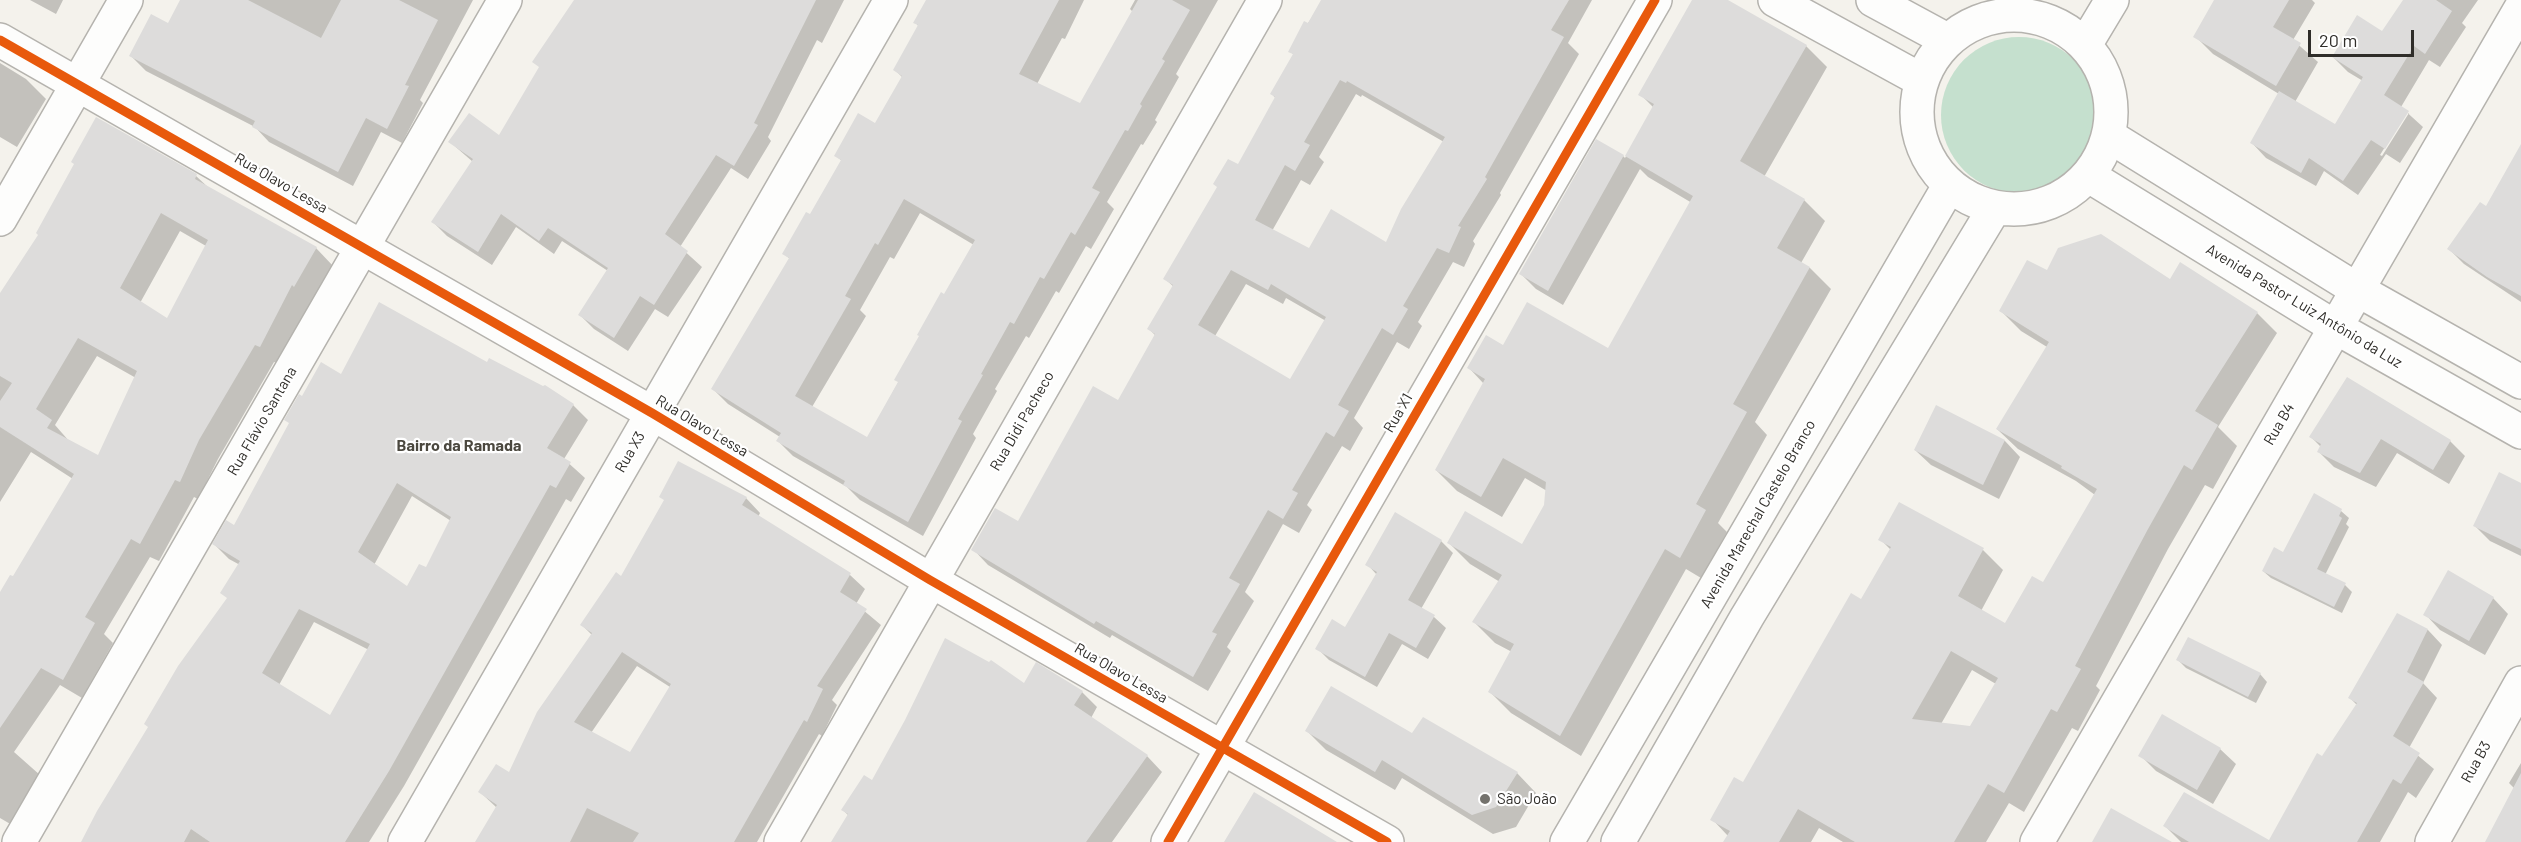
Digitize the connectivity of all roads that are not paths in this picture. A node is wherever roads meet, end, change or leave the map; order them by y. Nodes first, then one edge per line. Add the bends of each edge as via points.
1 (126, 0) edge
2 (505, 0) edge
3 (891, 0) edge
4 (1265, 0) edge
5 (1655, 0) edge
6 (1775, 0) edge
7 (1873, 0) edge
8 (2112, 0) edge
9 (2521, 8) edge
10 (2054, 10) edge
11 (0, 40) edge
12 (1947, 40) junction
13 (2085, 45) junction
14 (1921, 80) junction
15 (78, 84) junction
16 (2109, 136) junction
17 (2089, 176) junction
18 (1949, 186) junction
19 (1994, 209) junction
20 (0, 219) edge
21 (362, 247) junction
22 (2356, 289) junction
23 (2335, 327) junction
24 (2521, 382) edge
25 (652, 413) junction
26 (2521, 432) edge
27 (930, 580) junction
28 (2521, 683) edge
29 (1222, 749) junction
30 (20, 842) edge
31 (405, 842) edge
32 (781, 842) edge
33 (1168, 842) edge
34 (1387, 842) edge
35 (1567, 842) edge
36 (1618, 842) edge
37 (2037, 842) edge
38 (2432, 842) edge

1 - 15 street
2 - 21 street, Rua Flávio Santana
3 - 25 street, Rua X3
4 - 27 street, Rua Didi Pacheco
5 - 29 street, Rua X1
6 - 14 street
7 - 12 street
8 - 13 street
9 - 22 street, Rua B4
10 - 12 street via 1995,15 1969,24
10 - 13 street
11 - 15 street, Rua Olavo Lessa
12 - 14 street
13 - 16 street via 2103,72 2111,103
14 - 18 street via 1916,109 1919,137 1930,164
15 - 20 street
15 - 21 street, Rua Olavo Lessa
16 - 17 street
16 - 22 street
17 - 19 street via 2070,194 2047,206 2020,211
17 - 23 street, Avenida Pastor Luiz Antônio da Luz
18 - 19 street via 1970,201
18 - 35 street, Avenida Marechal Castelo Branco
19 - 36 street via 1747,617
21 - 25 street, Rua Olavo Lessa
21 - 30 street, Rua Flávio Santana
22 - 23 street, Rua B4
22 - 24 street
23 - 26 street, Avenida Pastor Luiz Antônio da Luz
23 - 37 street, Rua B4
25 - 27 street, Rua Olavo Lessa
25 - 31 street, Rua X3
27 - 29 street, Rua Olavo Lessa
27 - 32 street, Rua Didi Pacheco
28 - 38 street, Rua B3
29 - 33 street, Rua X1
29 - 34 street, Rua Olavo Lessa

